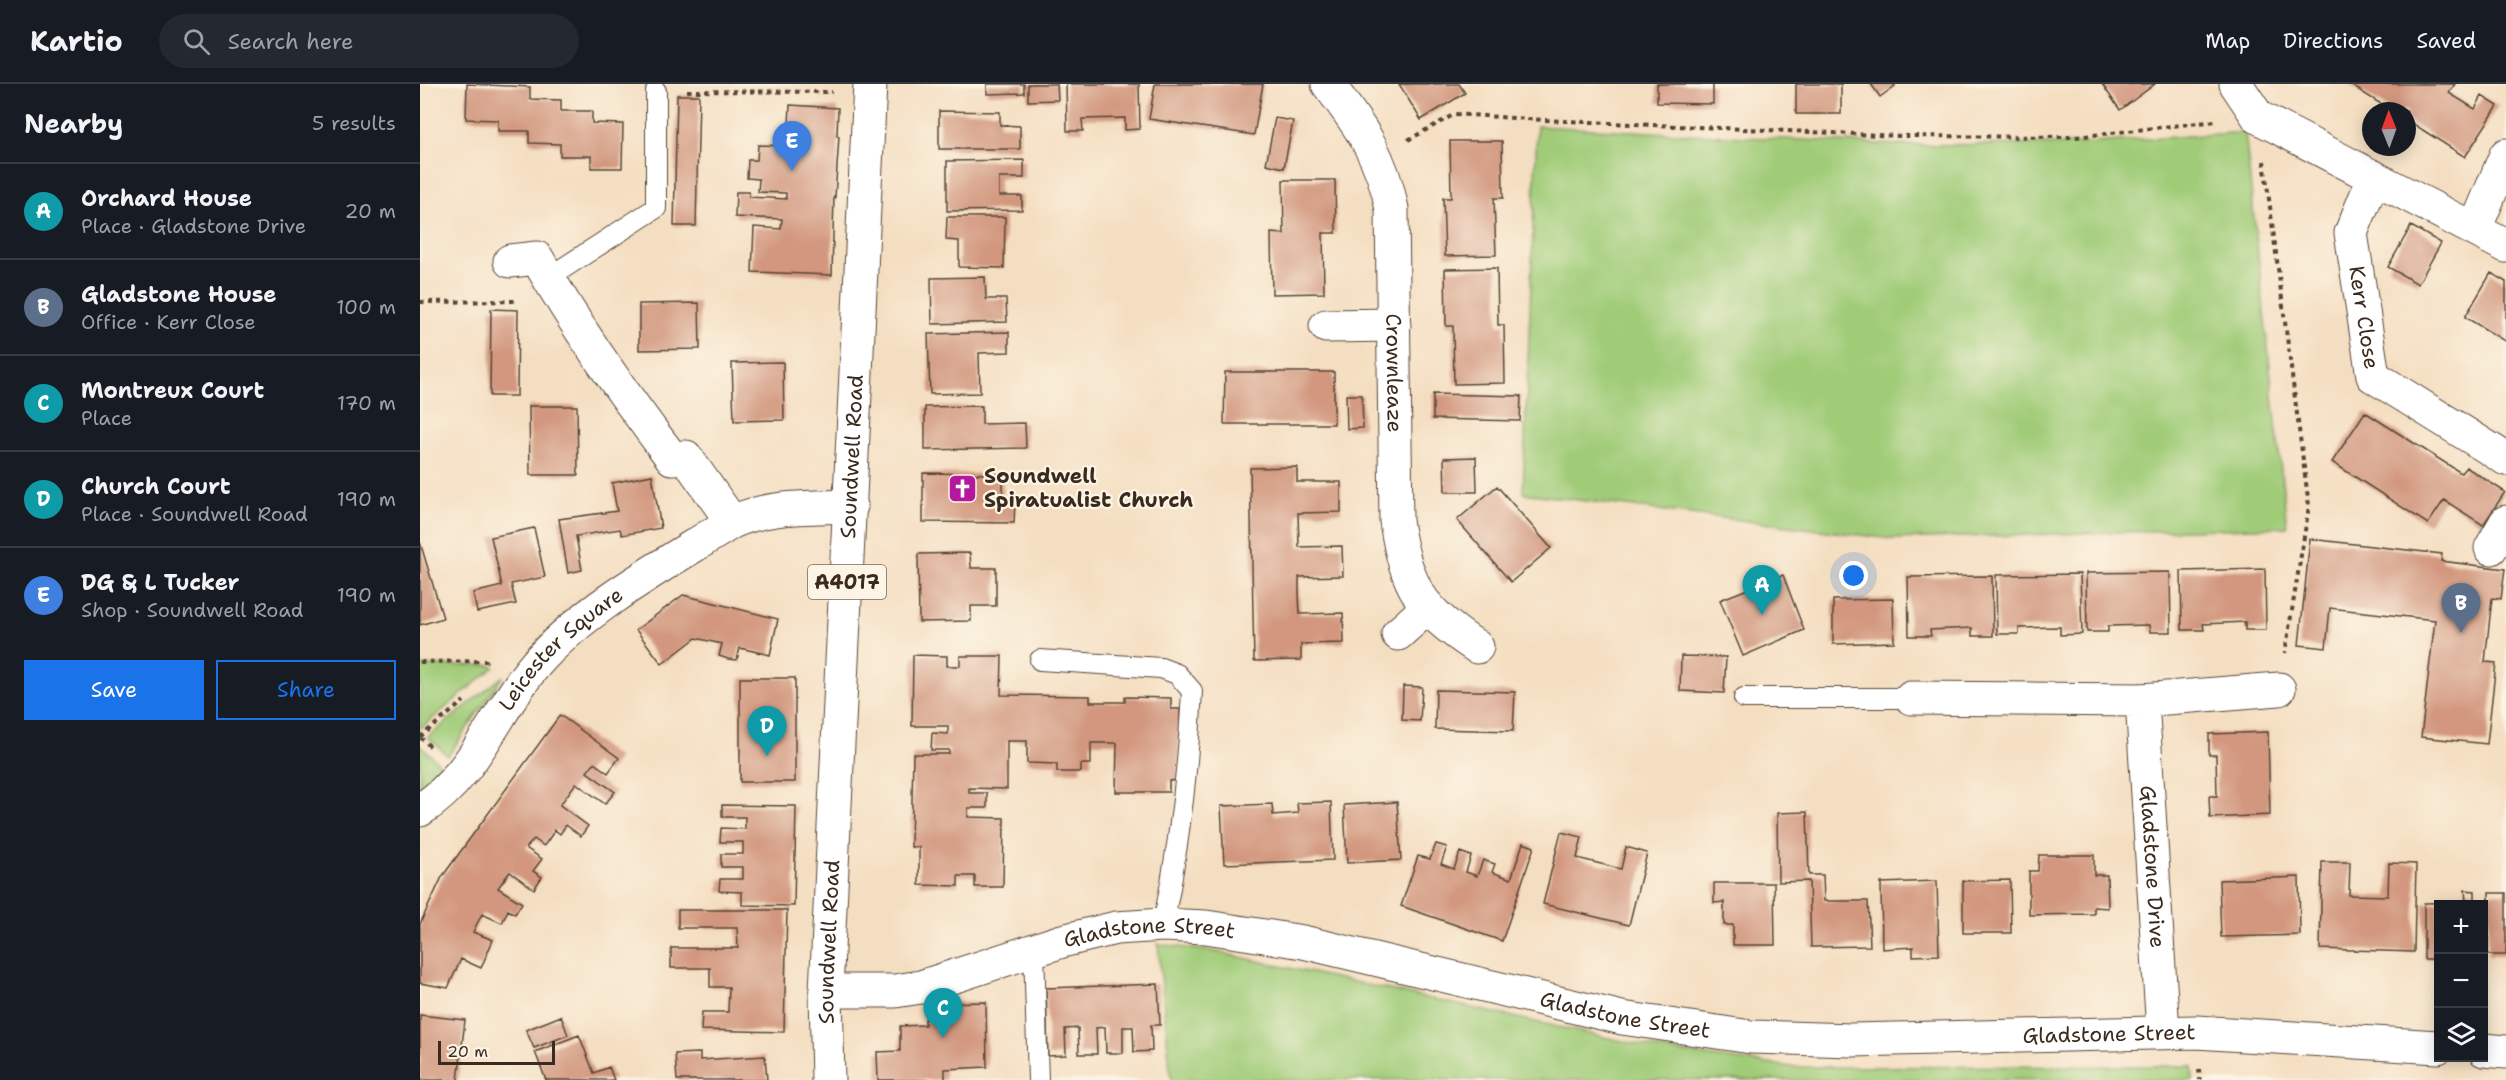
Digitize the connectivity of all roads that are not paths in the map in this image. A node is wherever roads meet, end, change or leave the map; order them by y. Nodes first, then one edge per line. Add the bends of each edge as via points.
1 (1328, 84) edge
2 (2236, 84) edge
3 (870, 88) edge
4 (656, 92) road end
5 (2506, 155) edge
6 (2374, 177) junction
7 (2475, 229) junction
8 (2506, 246) edge
9 (510, 261) dead end
10 (555, 289) junction
11 (1394, 325) junction
12 (1326, 326) dead end
13 (2506, 459) edge
14 (851, 506) junction
15 (732, 522) junction
16 (1427, 608) junction
17 (1398, 634) dead end
18 (1477, 647) dead end
19 (1041, 660) dead end
20 (2279, 689) road end
21 (1744, 698) dead end
22 (1911, 699) joint
23 (2142, 700) junction
24 (420, 810) edge
25 (1163, 925) junction
26 (1034, 950) junction
27 (826, 991) junction
28 (2163, 1032) junction
29 (2434, 1047) edge
30 (2488, 1050) edge
31 (2506, 1052) edge
32 (828, 1080) edge
33 (1038, 1080) edge

1 - 11 street, Crownleaze via 1378,157 1387,181 1392,209
2 - 6 street via 2258,117
3 - 14 street, Soundwell Road / A4017
4 - 10 lane via 656,208
5 - 7 street
6 - 7 street
6 - 13 street, Kerr Close via 2351,233 2373,376
7 - 8 street
9 - 10 street via 537,258
10 - 15 street via 597,357 672,458 686,457
11 - 12 street
11 - 16 street, Crownleaze via 1396,521 1401,552
14 - 15 street, Leicester Square via 766,511
14 - 27 street, Soundwell Road / A4017
15 - 24 street, Leicester Square via 594,611 560,640 521,681 453,784
16 - 17 street
16 - 18 street, Crownleaze via 1451,631
19 - 25 lane via 1161,668 1178,674 1192,692 1185,797
20 - 23 street
21 - 22 lane
22 - 23 street
23 - 28 street, Gladstone Drive
25 - 26 street, Gladstone Street via 1116,928
25 - 28 street, Gladstone Street via 1206,927 1303,942 1622,1018 1751,1037 1852,1040
26 - 27 street, Gladstone Street via 921,987
26 - 33 lane
27 - 32 street, Soundwell Road / A4017
28 - 29 street, Gladstone Street
30 - 31 street

